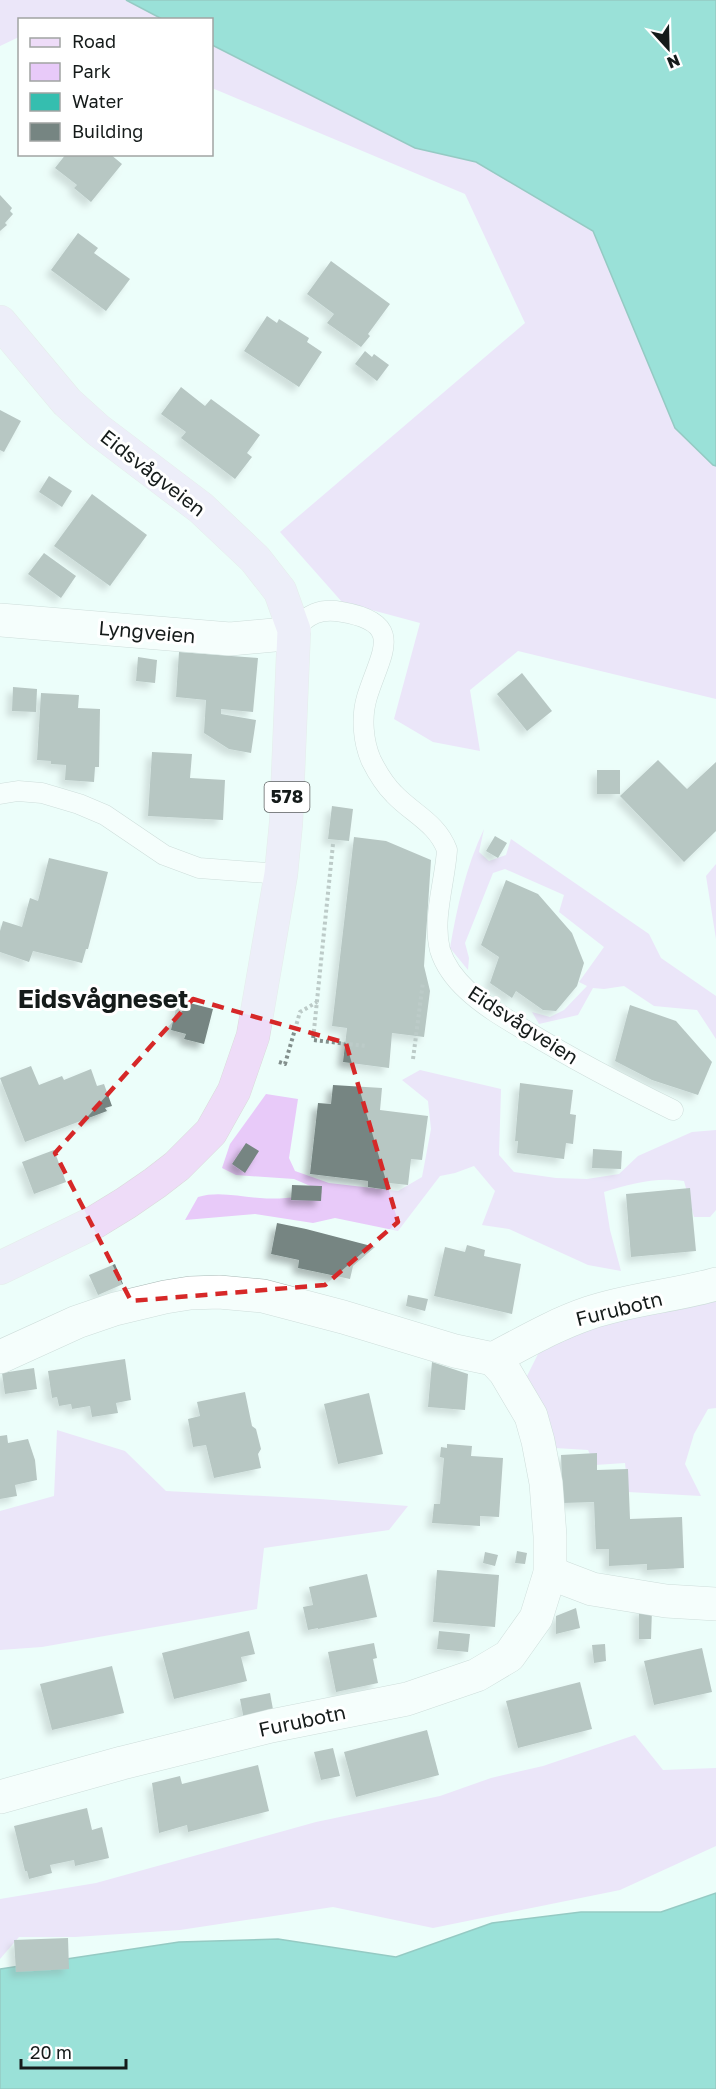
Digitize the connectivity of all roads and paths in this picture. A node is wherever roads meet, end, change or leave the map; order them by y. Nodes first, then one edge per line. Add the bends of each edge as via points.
1 (0, 322) edge
2 (0, 620) edge
3 (294, 630) junction
4 (0, 794) edge
5 (333, 844) dead end
6 (281, 874) junction
7 (440, 949) junction
8 (366, 1046) dead end
9 (413, 1059) dead end
10 (673, 1110) dead end
11 (0, 1268) edge
12 (716, 1284) edge
13 (0, 1357) edge
14 (494, 1359) junction
15 (550, 1573) junction
16 (716, 1604) edge
17 (0, 1797) edge

1 - 3 main road, Eidsvågveien / 578 via 67,402 201,508 255,559 280,591
2 - 3 street, Lyngveien via 230,639
3 - 6 main road, Eidsvågveien / 578
3 - 7 lane, Eidsvågveien via 314,612 330,610 369,619 382,635 381,659 366,699 364,737 371,760 395,796 444,841 447,850 438,921
4 - 6 lane via 42,793 79,804 105,815 164,855 199,868
5 - 8 path via 313,1040
6 - 11 main road, Eidsvågveien / 578 via 253,1036 234,1091 212,1132 177,1166 126,1203
7 - 9 path via 423,980
7 - 10 lane, Eidsvågveien via 455,977 490,1008 612,1081
12 - 14 street, Furubotn via 590,1313
13 - 14 street via 77,1322 115,1310 165,1297 219,1292 263,1296
14 - 15 street, Furubotn via 531,1416 538,1441 546,1483
15 - 16 street via 592,1589 666,1601
15 - 17 street, Furubotn via 536,1618 509,1656 477,1675 407,1699 46,1776

